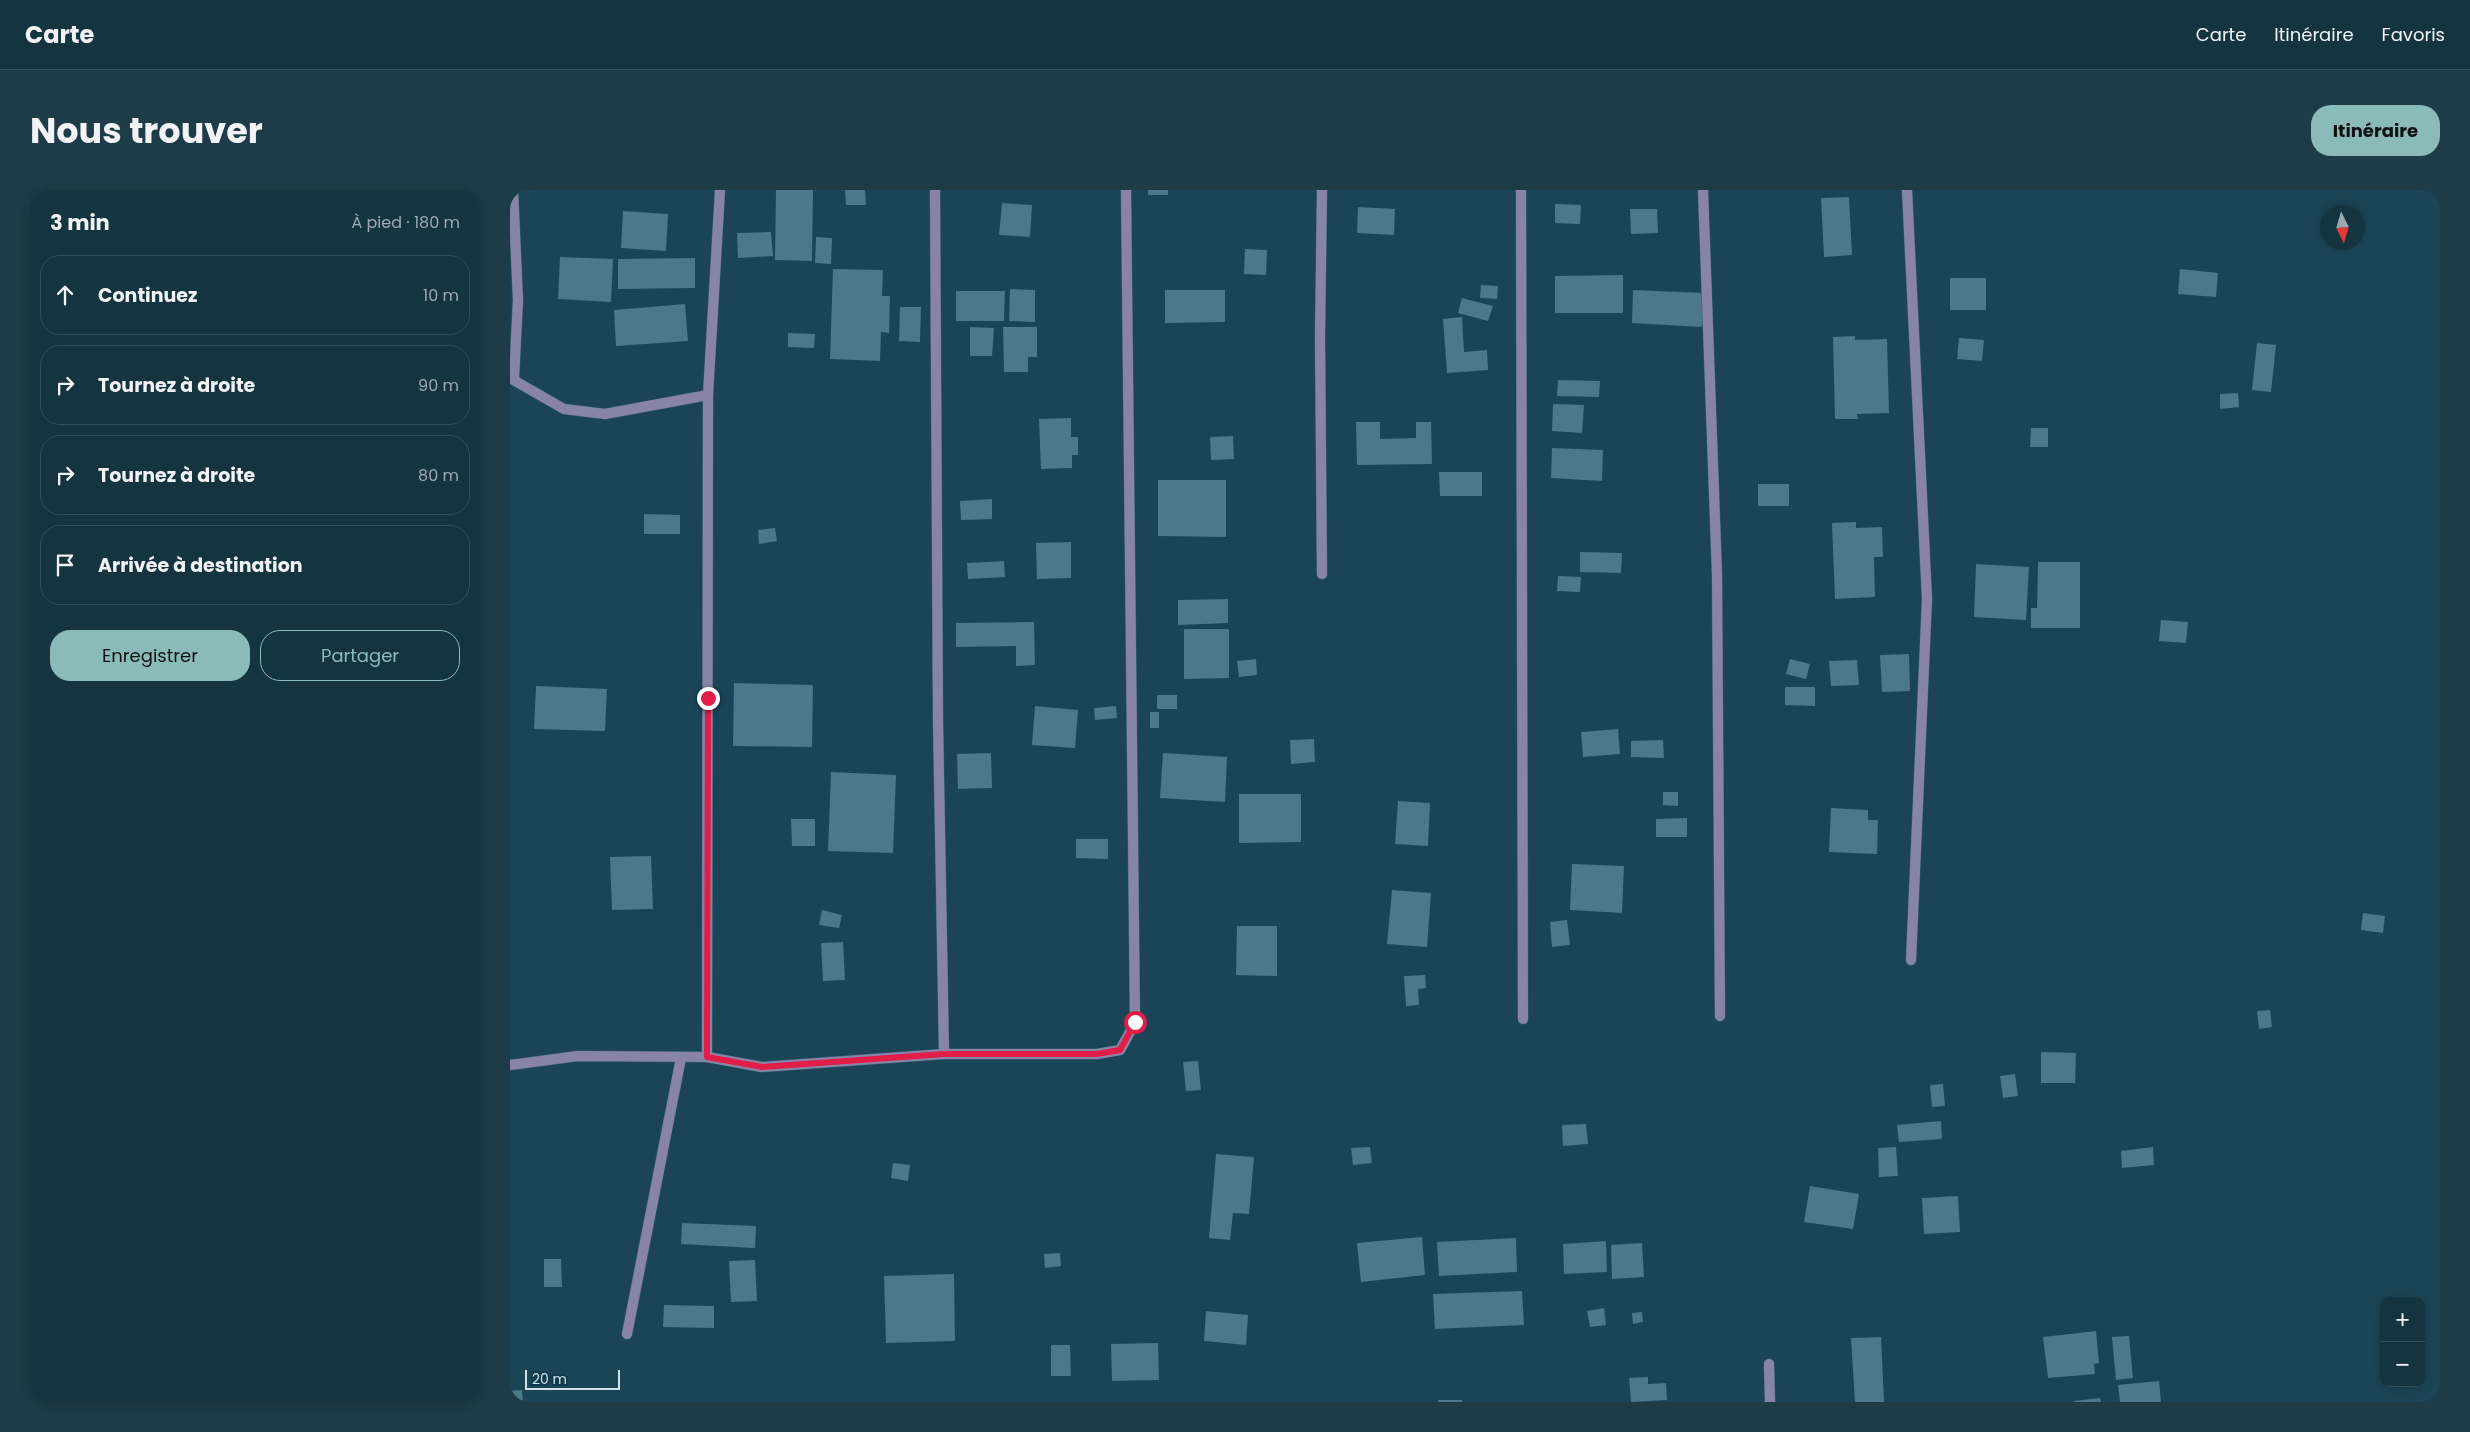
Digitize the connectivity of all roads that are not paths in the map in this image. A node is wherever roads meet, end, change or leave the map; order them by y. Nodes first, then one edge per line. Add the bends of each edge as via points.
1 (513, 190) edge
2 (720, 190) edge
3 (935, 190) edge
4 (1126, 190) edge
5 (1322, 190) edge
6 (1521, 190) edge
7 (1703, 190) edge
8 (1907, 190) edge
9 (512, 378) edge
10 (708, 395) junction
11 (1322, 574) dead end
12 (1911, 960) dead end
13 (1720, 1016) dead end
14 (1523, 1019) dead end
15 (944, 1054) junction
16 (707, 1057) junction
17 (681, 1058) junction
18 (510, 1065) edge
19 (627, 1334) dead end
20 (1769, 1364) dead end
21 (1770, 1402) edge

1 - 9 street via 518,300
2 - 10 street
3 - 15 street
4 - 15 street via 1135,1022 1120,1050 1097,1054
5 - 11 street
6 - 14 street
7 - 13 street via 1717,575
8 - 12 street via 1927,600
9 - 10 street via 564,409 605,414
10 - 16 street
15 - 16 street via 762,1067
16 - 17 street
17 - 18 street via 578,1056
17 - 19 street
20 - 21 street

